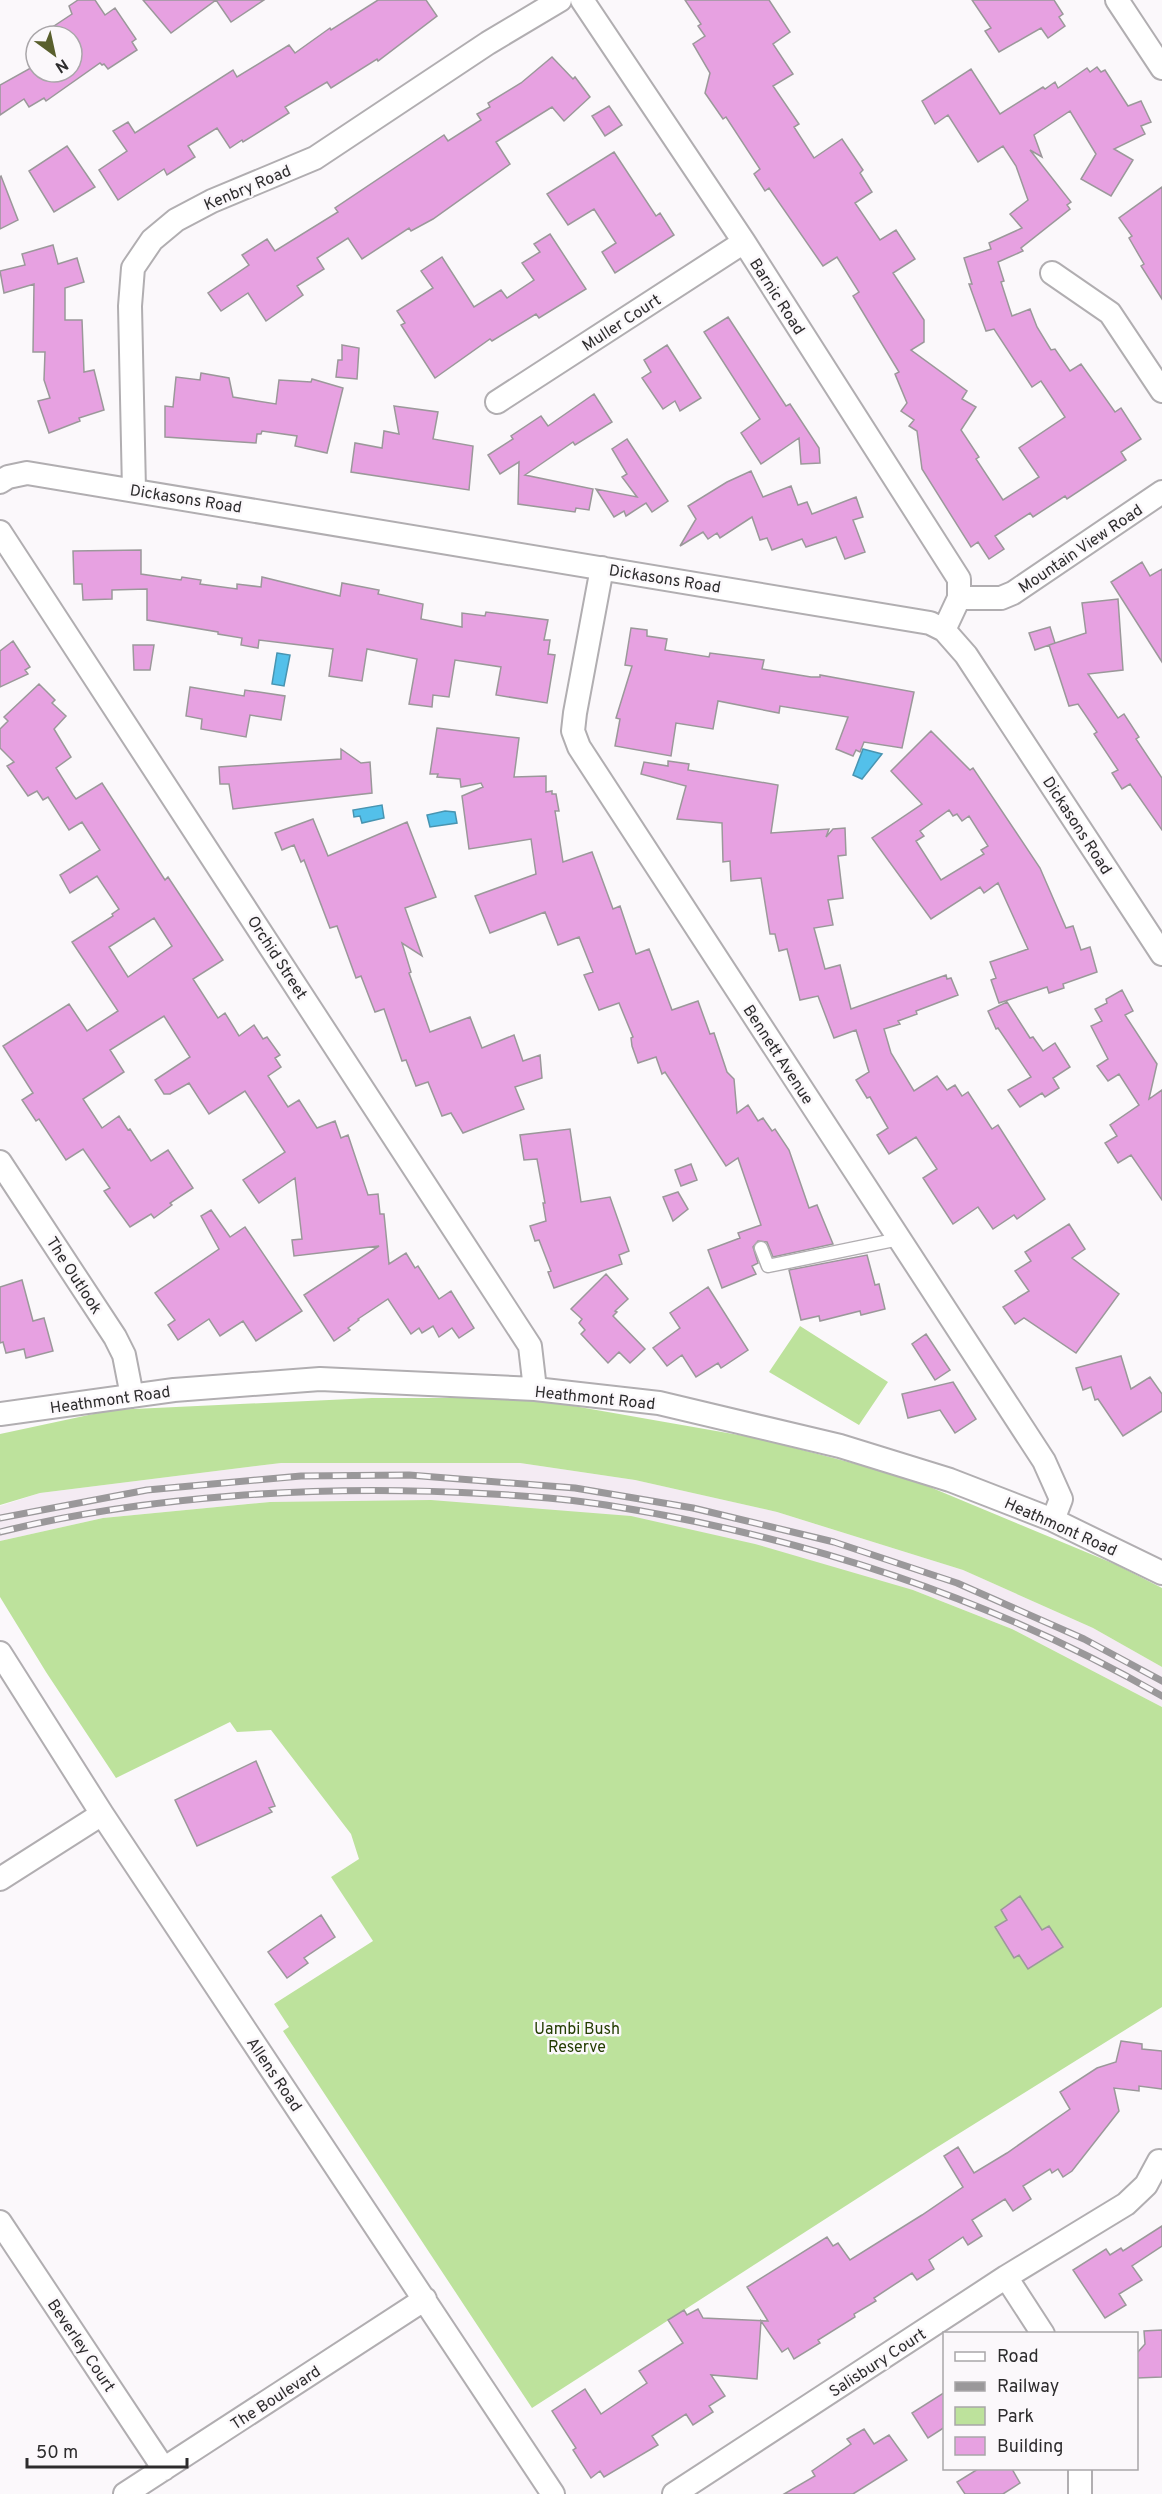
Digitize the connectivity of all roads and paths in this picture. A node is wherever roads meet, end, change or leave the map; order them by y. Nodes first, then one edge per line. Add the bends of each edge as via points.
1 (560, 0) edge
2 (582, 0) edge
3 (1117, 0) edge
4 (1162, 68) edge
5 (744, 242) junction
6 (1052, 273) dead end
7 (1162, 391) edge
8 (497, 402) dead end
9 (0, 482) edge
10 (134, 490) junction
11 (1162, 492) edge
12 (0, 532) edge
13 (602, 568) junction
14 (959, 598) junction
15 (944, 630) junction
16 (1162, 954) edge
17 (0, 1162) edge
18 (899, 1239) junction
19 (761, 1248) dead end
20 (536, 1389) junction
21 (132, 1396) junction
22 (0, 1414) edge
23 (1053, 1520) junction
24 (1162, 1573) edge
25 (0, 1653) edge
26 (7, 1677) edge
27 (102, 1814) junction
28 (0, 1879) edge
29 (1159, 2161) dead end
30 (0, 2222) edge
31 (1006, 2277) junction
32 (425, 2299) junction
33 (1041, 2332) edge
34 (164, 2469) junction
35 (1080, 2470) edge
36 (1080, 2493) edge
37 (125, 2494) edge
38 (553, 2494) edge
39 (674, 2494) edge

1 - 10 street, Kenbry Road via 315,158 212,201 176,220 152,240 133,268 130,297
2 - 5 street, Barnic Road
3 - 4 street
5 - 8 street, Muller Court
5 - 14 street, Barnic Road via 959,579
6 - 7 street via 1110,313
9 - 10 street, Dickasons Road via 27,473
10 - 13 street, Dickasons Road
11 - 14 street, Mountain View Road via 1013,593 1001,598
12 - 20 street, Orchid Street via 530,1346
13 - 15 street, Dickasons Road via 918,620
13 - 18 street, Bennett Avenue via 575,713 573,731 579,747
14 - 15 street
15 - 16 street, Dickasons Road via 966,655
17 - 21 street, The Outlook via 115,1337 124,1355
18 - 19 lane via 768,1266
18 - 23 street, Bennett Avenue via 1044,1461 1061,1499
20 - 21 street, Heathmont Road via 320,1379
20 - 23 street, Heathmont Road via 658,1403 840,1446 950,1480
21 - 22 street, Heathmont Road
23 - 24 street, Heathmont Road
25 - 26 street, Allens Road
26 - 27 street, Allens Road
27 - 28 street
27 - 32 street, Allens Road
29 - 31 street, Salisbury Court via 1146,2185 1126,2204
30 - 34 street, Beverley Court
31 - 33 street
31 - 39 street, Salisbury Court
32 - 34 street, The Boulevard
32 - 38 street, Allens Road
34 - 37 street, The Boulevard
35 - 36 street

